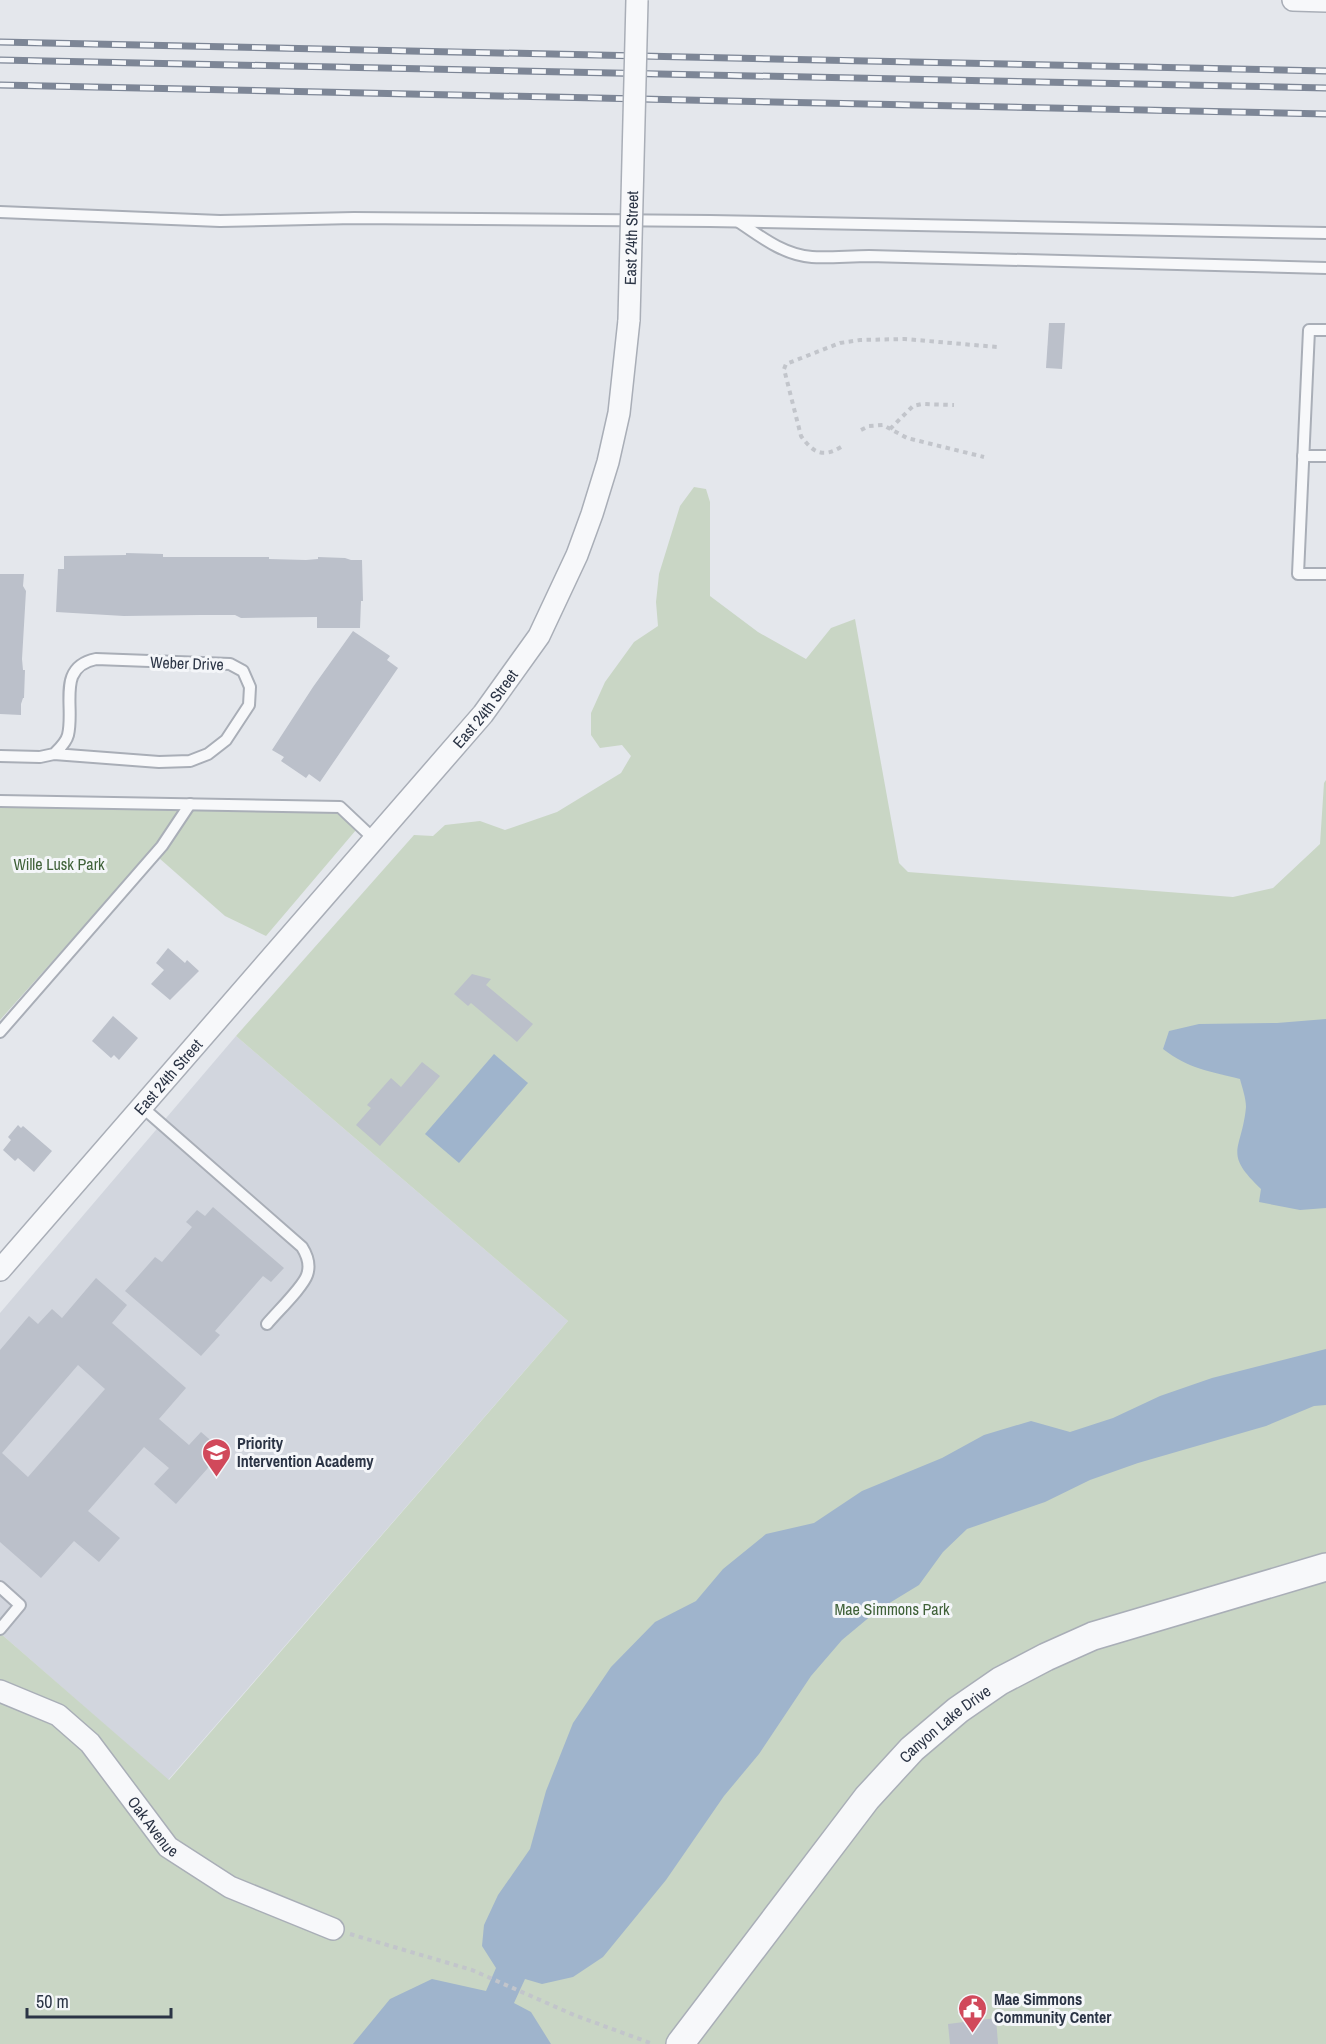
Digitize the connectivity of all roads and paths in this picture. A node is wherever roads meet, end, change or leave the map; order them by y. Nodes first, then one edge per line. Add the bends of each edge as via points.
1 (637, 0) edge
2 (1293, 0) edge
3 (1313, 0) edge
4 (1326, 1) edge
5 (0, 212) edge
6 (739, 222) junction
7 (1326, 233) edge
8 (1326, 267) edge
9 (1326, 330) edge
10 (997, 347) dead end
11 (954, 405) dead end
12 (890, 429) junction
13 (861, 430) dead end
14 (841, 447) dead end
15 (1304, 456) junction
16 (1326, 456) edge
17 (984, 457) dead end
18 (1326, 574) edge
19 (54, 754) junction
20 (0, 756) edge
21 (0, 801) edge
22 (190, 804) junction
23 (375, 840) junction
24 (0, 1032) edge
25 (142, 1107) junction
26 (0, 1270) edge
27 (267, 1324) dead end
28 (1326, 1567) edge
29 (0, 1587) edge
30 (0, 1629) edge
31 (0, 1691) edge
32 (333, 1929) joint
33 (653, 2044) edge
34 (680, 2044) edge

1 - 23 street, East 24th Street, bridge via 629,320 619,413 592,514 539,636 483,714
2 - 3 street
3 - 4 street
5 - 6 lane via 220,221 354,218
6 - 7 lane
6 - 8 lane via 789,252 810,257
9 - 15 lane via 1309,330
10 - 14 path via 905,339 860,340 840,343 786,364 801,436 822,453
11 - 12 path via 913,406
12 - 13 path via 883,425
12 - 17 path via 907,438
15 - 16 lane
15 - 18 lane via 1298,574
19 - 19 lane, Weber Drive via 190,761 208,754 226,740 249,705 250,687 243,671 230,664 96,659 84,662 71,681 68,736
19 - 20 lane, Weber Drive
21 - 22 lane
22 - 23 lane via 340,807
22 - 24 lane via 162,846
23 - 25 street, East 24th Street
25 - 26 street, East 24th Street
25 - 27 lane via 306,1253 307,1276
28 - 34 street, Canyon Lake Drive via 1093,1636 1000,1681 958,1710 912,1749 867,1798
29 - 30 lane via 20,1605
31 - 32 street, Oak Avenue via 58,1715 90,1743 168,1847 230,1887
32 - 33 path via 472,1970 574,2015

